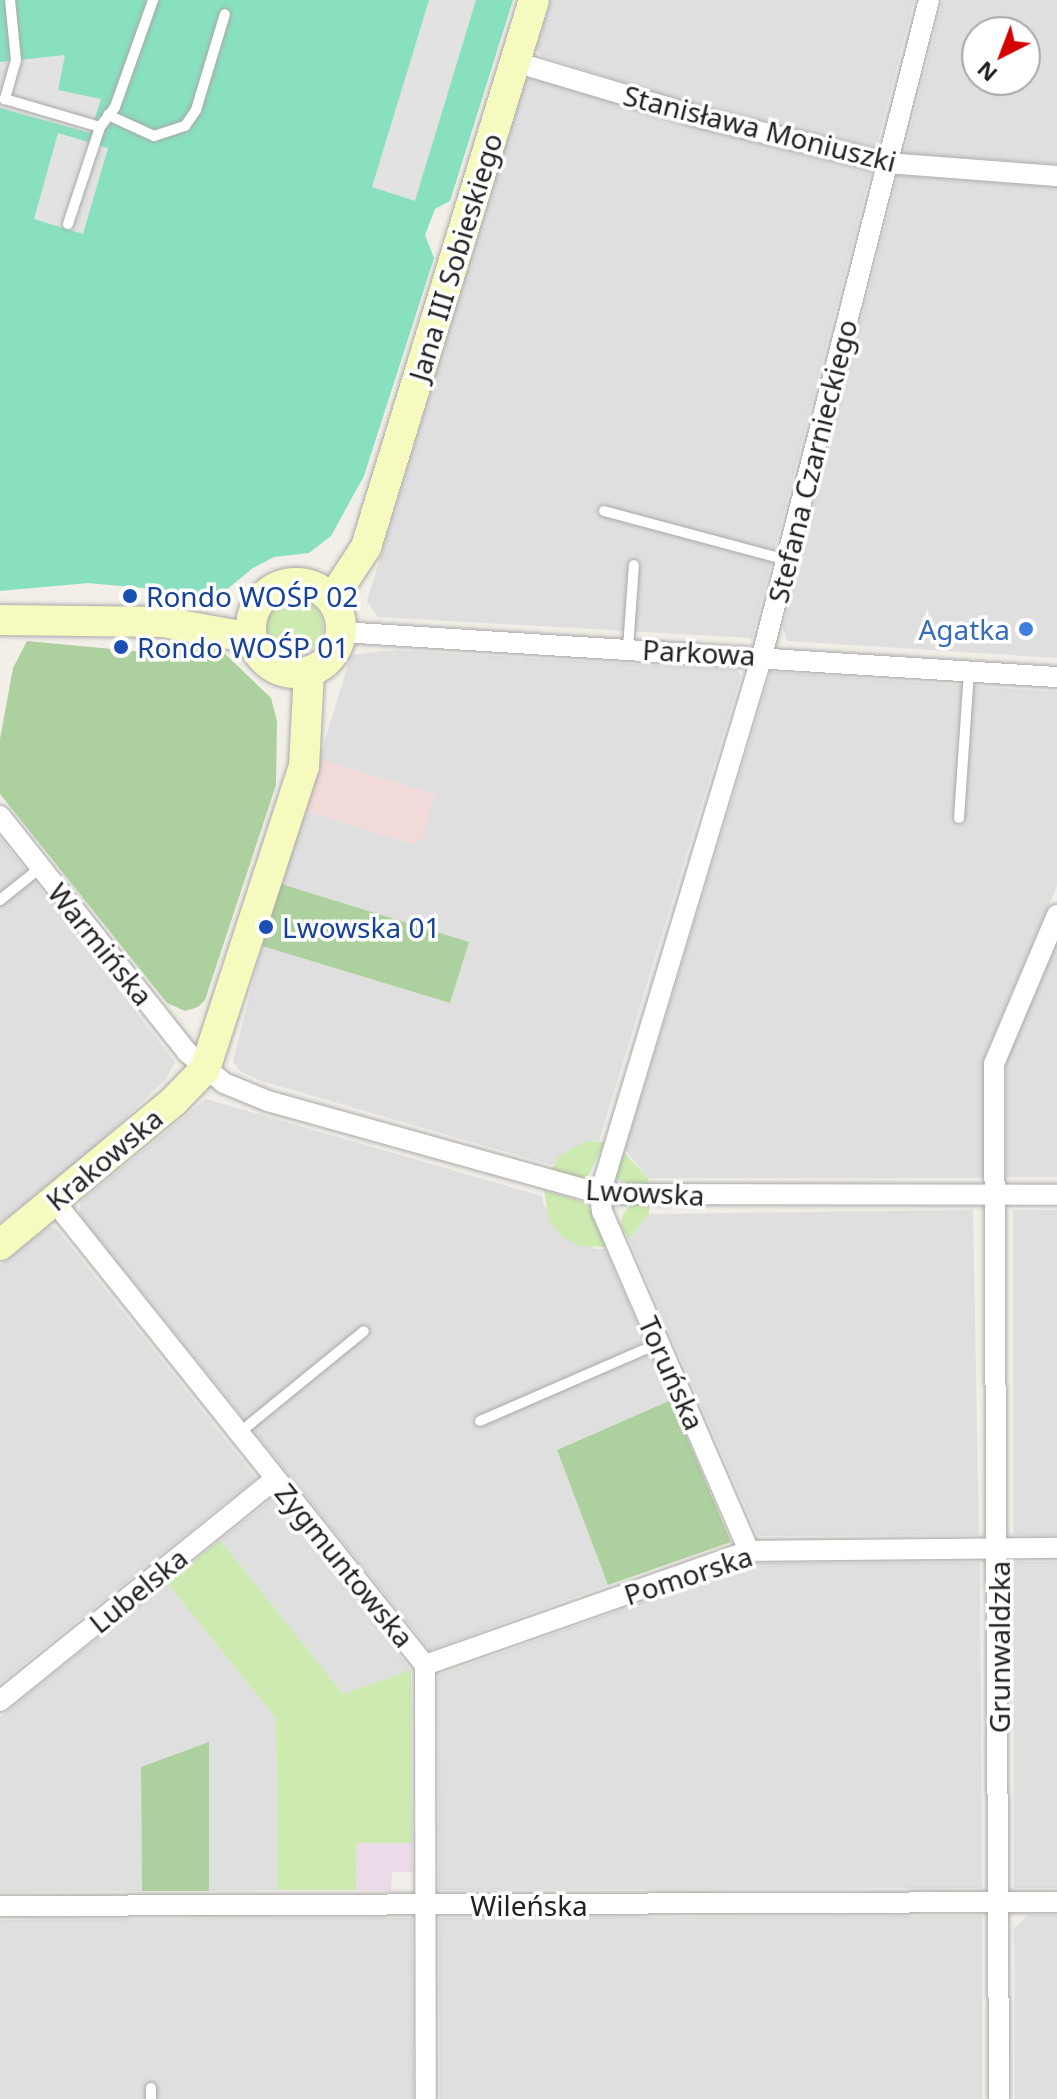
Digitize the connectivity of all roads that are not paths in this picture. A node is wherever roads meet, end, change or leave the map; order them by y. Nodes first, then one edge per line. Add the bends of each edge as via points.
1 (10, 0) edge
2 (153, 0) edge
3 (534, 0) edge
4 (929, 0) edge
5 (225, 14) dead end
6 (515, 62) junction
7 (108, 115) junction
8 (100, 127) junction
9 (887, 163) junction
10 (1057, 176) edge
11 (68, 224) dead end
12 (604, 511) dead end
13 (787, 560) junction
14 (634, 565) dead end
15 (323, 593) junction
16 (0, 620) edge
17 (253, 624) junction
18 (341, 632) junction
19 (628, 648) junction
20 (762, 656) junction
21 (969, 670) junction
22 (296, 671) junction
23 (1057, 677) edge
24 (0, 816) edge
25 (959, 818) dead end
26 (40, 868) junction
27 (0, 900) edge
28 (1057, 915) edge
29 (205, 1069) junction
30 (600, 1194) junction
31 (995, 1195) junction
32 (1057, 1195) edge
33 (54, 1201) junction
34 (0, 1245) edge
35 (364, 1331) dead end
36 (659, 1343) junction
37 (480, 1421) dead end
38 (239, 1433) junction
39 (275, 1479) junction
40 (998, 1548) junction
41 (1057, 1548) edge
42 (749, 1551) junction
43 (425, 1665) junction
44 (0, 1701) edge
45 (1000, 1902) junction
46 (1057, 1902) edge
47 (426, 1905) junction
48 (0, 1906) edge
49 (426, 2099) edge
50 (999, 2099) edge

1 - 8 lane via 16,60 5,99
2 - 7 lane
3 - 6 street, Jana III Sobieskiego
4 - 9 street, Stefana Czarnieckiego
5 - 7 lane via 196,110 185,126 154,136
6 - 9 street, Stanisława Moniuszki via 703,118
6 - 15 street, Jana III Sobieskiego via 377,514
7 - 8 lane
8 - 11 lane
9 - 10 street, Stanisława Moniuszki
9 - 13 street, Stefana Czarnieckiego
12 - 13 lane
13 - 20 street, Stefana Czarnieckiego
14 - 19 lane
15 - 17 street via 284,584
15 - 18 street
16 - 17 street
17 - 22 street via 259,655
18 - 19 street, Parkowa
18 - 22 street via 335,651
19 - 20 street, Parkowa
20 - 21 street, Parkowa
20 - 30 street, Stefana Czarnieckiego
21 - 23 street, Parkowa
21 - 25 lane
22 - 29 street via 290,702 290,801
24 - 26 street, Warmińska
26 - 27 lane
26 - 29 street, Warmińska
28 - 31 street, Grunwaldzka via 994,1064
29 - 30 street, Lwowska via 268,1101
29 - 33 street, Krakowska
30 - 31 street, Lwowska
30 - 36 street, Toruńska via 602,1212
31 - 32 street, Lwowska
31 - 40 street, Grunwaldzka
33 - 34 street, Krakowska
33 - 38 street, Zygmuntowska
35 - 38 lane
36 - 37 lane
36 - 42 street, Toruńska
38 - 39 street, Zygmuntowska
39 - 43 street, Zygmuntowska
39 - 44 street, Lubelska
40 - 41 street, Pomorska
40 - 42 street, Pomorska
40 - 45 street, Grunwaldzka
42 - 43 street, Pomorska
43 - 47 street, Zygmuntowska
45 - 46 street, Wileńska
45 - 47 street, Wileńska
45 - 50 street, Grunwaldzka
47 - 48 street, Wileńska
47 - 49 street, Zygmuntowska

